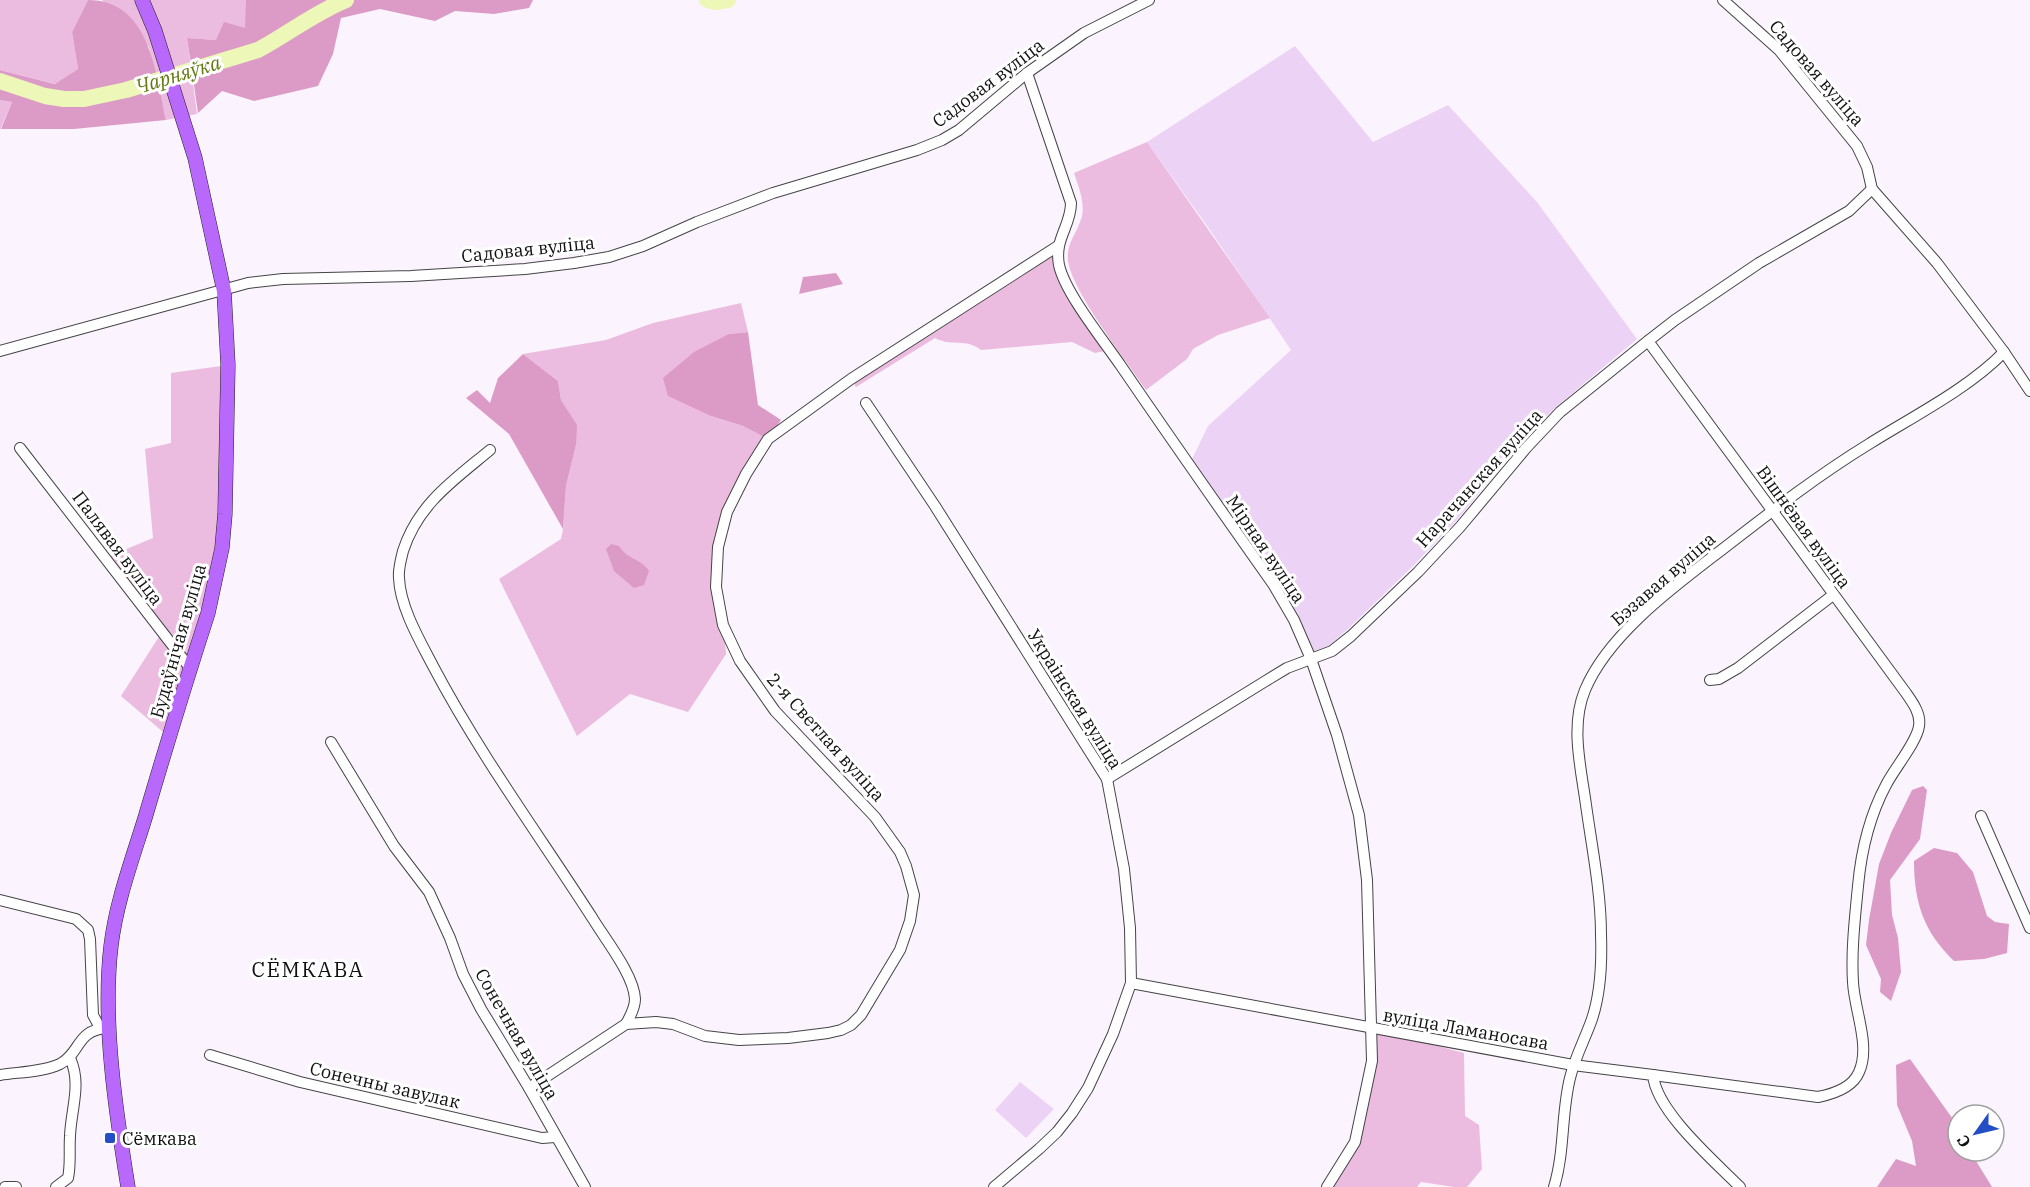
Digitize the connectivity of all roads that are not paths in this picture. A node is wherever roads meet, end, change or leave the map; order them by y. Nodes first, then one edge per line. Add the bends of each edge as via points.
1 (142, 0) edge
2 (1149, 0) edge
3 (1723, 0) edge
4 (1027, 73) junction
5 (1872, 189) junction
6 (1058, 246) junction
7 (224, 291) junction
8 (1648, 341) junction
9 (0, 351) edge
10 (2004, 352) junction
11 (2030, 391) edge
12 (866, 403) dead end
13 (20, 448) dead end
14 (490, 450) dead end
15 (1772, 511) junction
16 (1833, 595) junction
17 (1311, 659) junction
18 (190, 669) junction
19 (1710, 680) dead end
20 (1916, 738) joint
21 (331, 742) dead end
22 (1107, 779) junction
23 (1981, 816) dead end
24 (0, 900) edge
25 (2030, 928) edge
26 (1131, 982) junction
27 (626, 1024) junction
28 (105, 1028) junction
29 (1371, 1028) junction
30 (210, 1055) dead end
31 (70, 1058) junction
32 (1573, 1065) junction
33 (0, 1075) edge
34 (1653, 1075) junction
35 (529, 1088) junction
36 (555, 1137) junction
37 (5, 1187) edge
38 (16, 1187) edge
39 (56, 1187) edge
40 (128, 1187) edge
41 (585, 1187) edge
42 (994, 1187) edge
43 (1327, 1187) edge
44 (1554, 1187) edge
45 (1740, 1187) edge

1 - 7 main road, Будаўнічая вуліца via 195,158
2 - 4 street, Садовая вуліца via 1084,33
3 - 5 street, Садовая вуліца via 1779,50 1857,146
4 - 6 street via 1071,203
4 - 7 street, Садовая вуліца via 942,140 773,193 609,257 525,269 283,279 248,283
5 - 8 street, Нарачанская вуліца via 1849,211 1759,263
5 - 10 street via 1937,263
6 - 17 street, Мірная вуліца via 1060,267 1076,299 1273,584
6 - 27 street, 2-я Светлая вуліца via 851,379 768,439 727,512 718,547 716,587 723,625 741,661 775,711 874,817 900,852 914,895 900,950 861,1015 841,1030 739,1040 705,1036 674,1024
7 - 9 street, Садовая вуліца
7 - 18 main road, Будаўнічая вуліца via 228,366 222,548 208,613
8 - 15 street, Вішнёвая вуліца
8 - 17 street, Нарачанская вуліца via 1560,412 1418,572 1352,636 1332,651
10 - 11 street
10 - 15 street, Бэзавая вуліца via 1976,376
12 - 22 street, Украінская вуліца
13 - 18 street, Палявая вуліца
14 - 27 street via 426,506 404,551 399,577 403,598 416,634 476,743 624,968 635,999
15 - 16 street, Вішнёвая вуліца
15 - 32 street, Бэзавая вуліца via 1641,617 1601,660 1584,693 1578,750 1598,887 1601,956 1598,997
16 - 19 street via 1738,668
16 - 20 street, Вішнёвая вуліца via 1913,704 1920,722
17 - 22 street, Нарачанская вуліца via 1272,677
17 - 29 street, Мірная вуліца via 1359,815 1367,880
18 - 28 main road, Будаўнічая вуліца via 116,917
20 - 34 street, вуліца Ламаносава via 1884,789 1860,869 1853,980 1864,1050 1858,1075 1830,1095 1818,1097
21 - 35 street, Сонечная вуліца via 394,846 429,892 463,974
22 - 26 street, Украінская вуліца via 1124,869
23 - 25 street
24 - 28 street via 76,919 88,930 93,1015
26 - 29 street, вуліца Ламаносава
26 - 42 street, Украінская вуліца via 1113,1034 1072,1113 1057,1132
27 - 35 street, 2-я Светлая вуліца
28 - 31 street via 86,1035
28 - 40 main road, Будаўнічая вуліца
29 - 32 street, вуліца Ламаносава
29 - 43 street, Мірная вуліца via 1372,1061 1355,1142
30 - 36 street, Сонечны завулак via 384,1102 542,1138
31 - 33 street via 58,1065
31 - 39 street via 75,1068 76,1092 70,1135 71,1166 68,1178
32 - 34 street, вуліца Ламаносава
32 - 44 street, Бэзавая вуліца
34 - 45 street via 1657,1091 1670,1112
35 - 36 street, Сонечная вуліца
36 - 41 street, Сонечная вуліца
37 - 38 street

